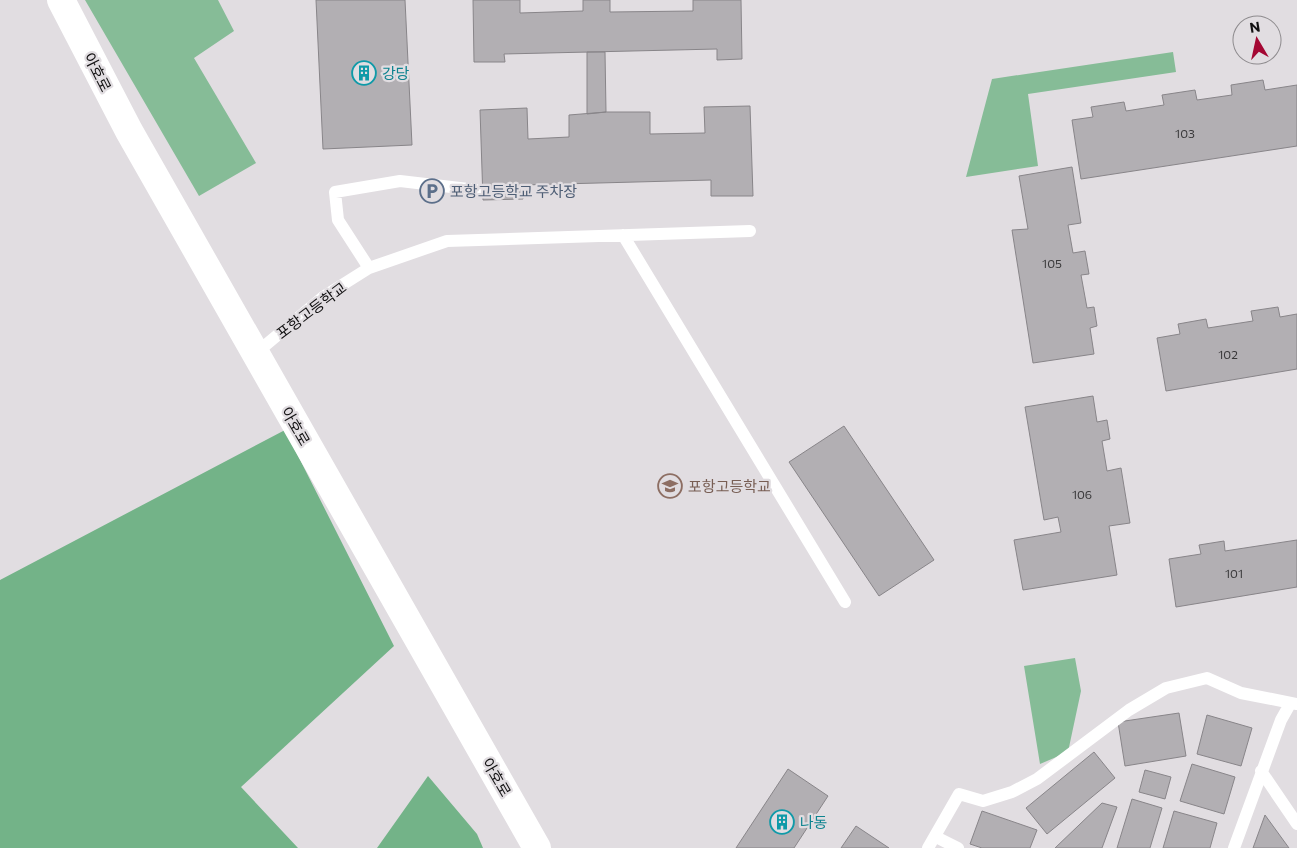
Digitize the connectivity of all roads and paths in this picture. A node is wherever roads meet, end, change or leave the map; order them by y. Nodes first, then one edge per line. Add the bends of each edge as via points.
1 (61, 0) edge
2 (478, 190) dead end
3 (750, 231) dead end
4 (623, 235) junction
5 (369, 268) junction
6 (255, 354) junction
7 (845, 602) dead end
8 (1294, 704) edge
9 (1261, 771) junction
10 (1297, 824) edge
11 (936, 837) junction
12 (537, 848) edge
13 (928, 848) edge
14 (958, 848) edge
15 (1234, 848) edge

1 - 6 main road, 아호로 via 128,131
2 - 5 lane via 400,181 335,192 338,220
3 - 4 lane, 포항고등학교
4 - 5 lane, 포항고등학교 via 447,241
4 - 7 lane
5 - 6 lane, 포항고등학교 via 323,297
6 - 12 main road, 아호로
8 - 9 lane via 1281,720
8 - 11 lane via 1241,693 1207,678 1166,688 1129,710 1037,779 1012,792 982,800 959,794
9 - 10 lane
9 - 15 lane
11 - 13 lane
11 - 14 lane

